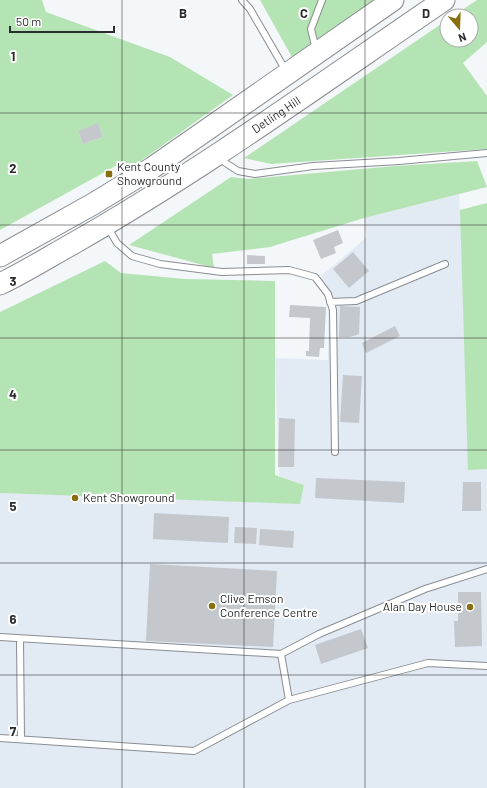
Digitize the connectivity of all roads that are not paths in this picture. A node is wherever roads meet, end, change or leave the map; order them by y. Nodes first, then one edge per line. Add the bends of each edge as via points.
1 (242, 0) edge
2 (322, 0) edge
3 (393, 0) edge
4 (444, 0) edge
5 (317, 54) junction
6 (288, 74) junction
7 (487, 153) edge
8 (215, 156) junction
9 (106, 224) junction
10 (0, 256) edge
11 (446, 264) dead end
12 (0, 284) edge
13 (330, 302) junction
14 (335, 452) dead end
15 (487, 569) edge
16 (0, 637) edge
17 (20, 638) junction
18 (281, 654) junction
19 (487, 666) edge
20 (289, 700) junction
21 (0, 738) edge
22 (21, 739) junction

1 - 6 lane via 250,9
2 - 5 lane via 311,29
3 - 5 highway
4 - 8 highway, Detling Hill
5 - 6 highway
6 - 10 highway via 152,168
7 - 8 lane via 313,166 255,174 238,171
8 - 9 highway, Detling Hill
9 - 12 highway, Detling Hill
9 - 13 lane via 117,243 132,256 160,264 222,272 289,270 315,277 328,294
11 - 13 lane via 356,301
13 - 14 lane via 333,310
15 - 18 lane via 425,589 319,634
16 - 17 lane
17 - 18 lane
17 - 22 lane
18 - 20 lane
19 - 20 lane via 428,663
20 - 22 lane via 194,751
21 - 22 lane

